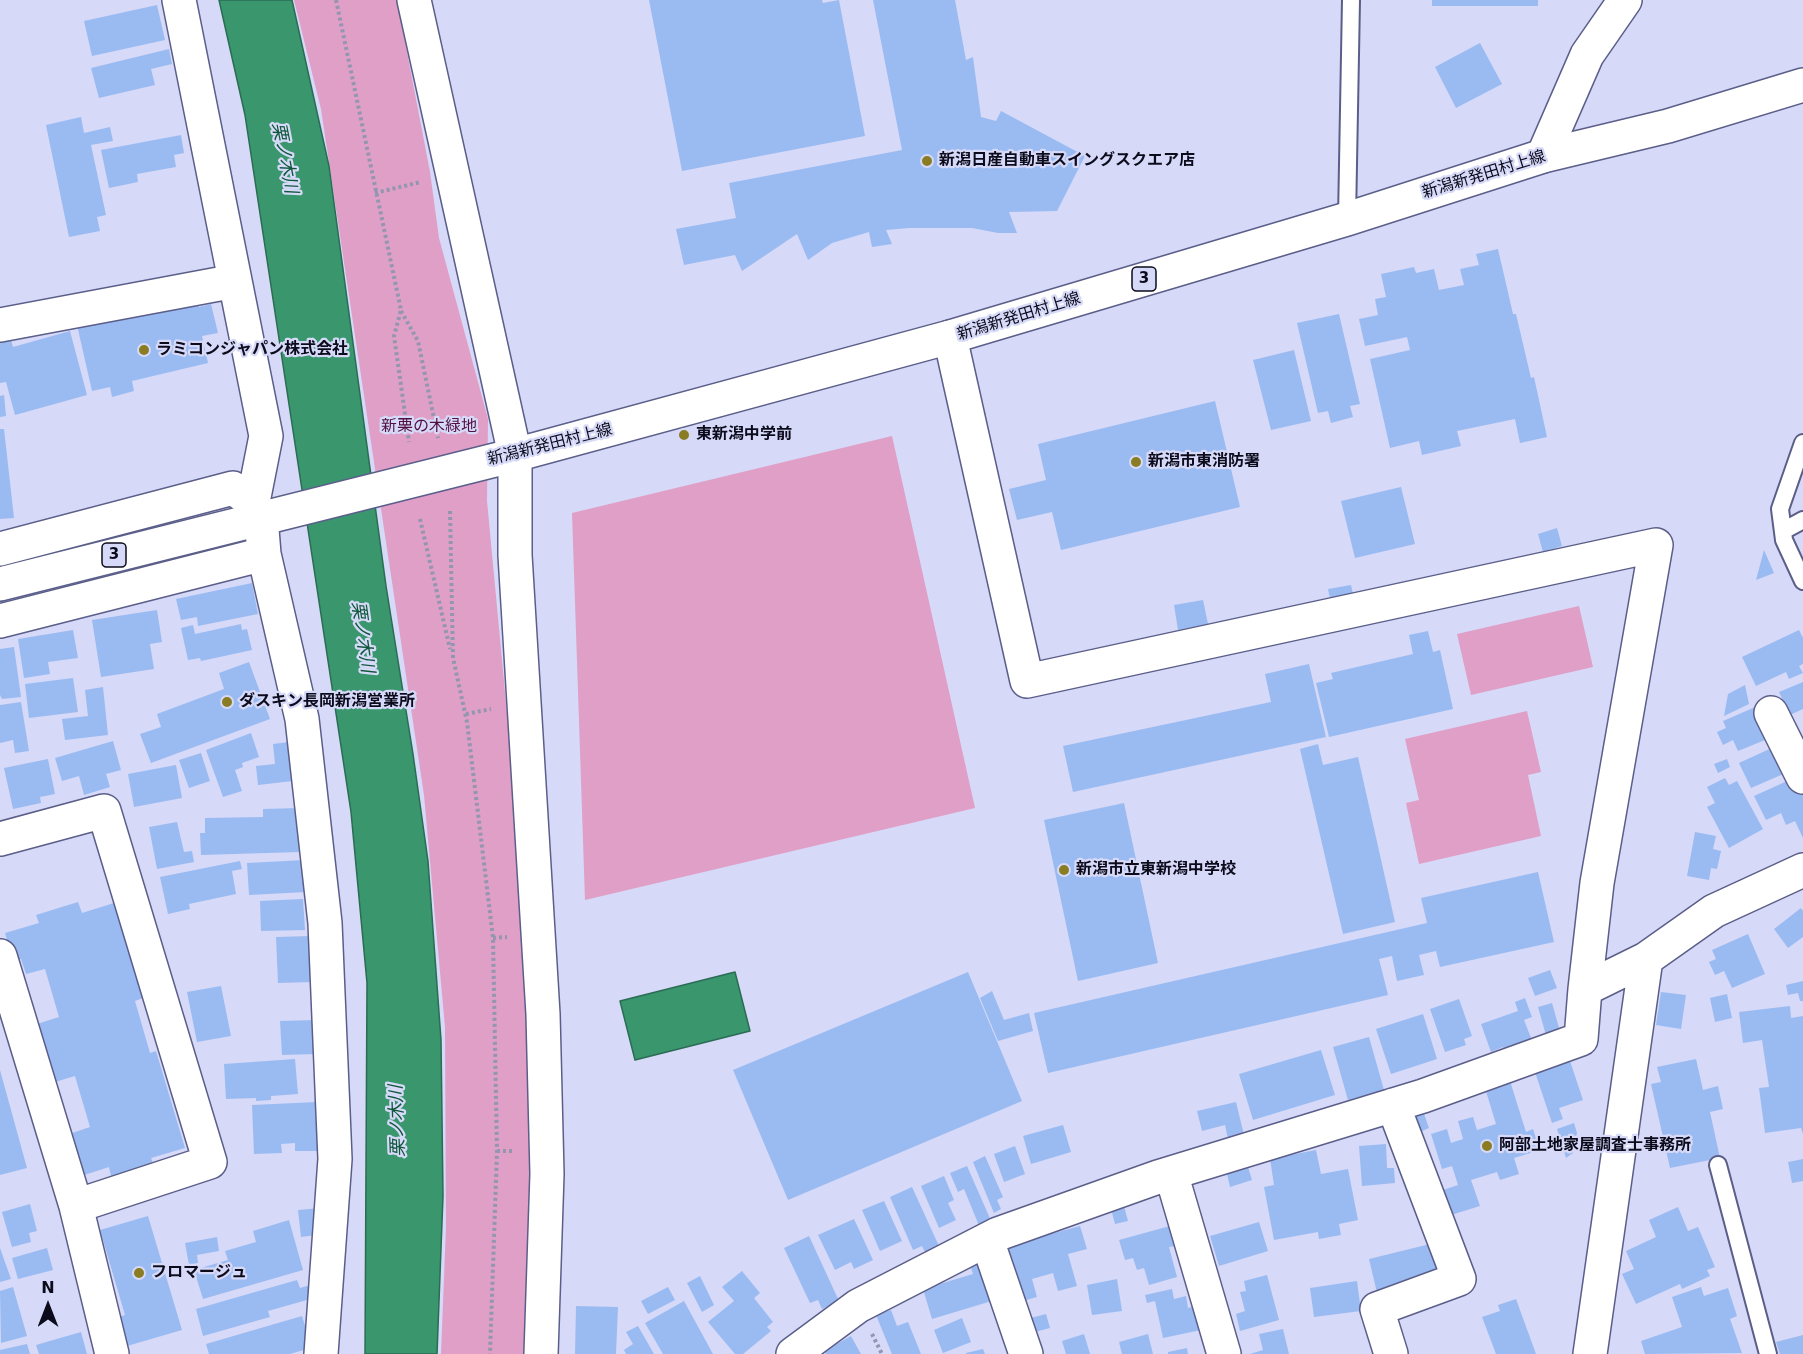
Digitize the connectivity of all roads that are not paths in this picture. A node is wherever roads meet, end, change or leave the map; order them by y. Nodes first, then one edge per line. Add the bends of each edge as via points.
1 (179, 0) edge
2 (414, 0) edge
3 (1351, 0) edge
4 (1624, 0) edge
5 (1803, 85) edge
6 (1542, 156) junction
7 (1347, 219) junction
8 (235, 281) junction
9 (0, 325) edge
10 (950, 338) junction
11 (1803, 442) edge
12 (515, 455) junction
13 (262, 511) junction
14 (1803, 520) edge
15 (1783, 531) junction
16 (0, 549) edge
17 (264, 554) junction
18 (1801, 570) edge
19 (0, 584) edge
20 (0, 621) edge
21 (1771, 713) dead end
22 (1803, 777) edge
23 (0, 839) edge
24 (1803, 870) edge
25 (0, 956) edge
26 (1646, 959) junction
27 (1585, 989) junction
28 (1393, 1105) junction
29 (1718, 1165) dead end
30 (1171, 1173) junction
31 (76, 1206) junction
32 (987, 1239) junction
33 (112, 1354) edge
34 (321, 1354) edge
35 (541, 1354) edge
36 (793, 1354) edge
37 (1026, 1354) edge
38 (1224, 1354) edge
39 (1391, 1354) edge
40 (1590, 1354) edge
41 (1768, 1354) edge

1 - 8 street
2 - 12 street
3 - 7 lane
4 - 6 street via 1587,55
5 - 6 street, 新潟新発田村上線 / 3 via 1668,126
6 - 7 street, 新潟新発田村上線 / 3
7 - 10 street, 新潟新発田村上線 / 3
8 - 9 street
8 - 13 street via 266,436
10 - 12 street, 新潟新発田村上線 / 3
10 - 27 street via 1027,681 1656,544 1597,883
11 - 15 lane via 1780,509
12 - 13 street, 新潟新発田村上線 / 3
12 - 35 street via 515,555 543,1014 547,1174
13 - 16 street via 233,488
13 - 17 street
13 - 19 street, 新潟新発田村上線 / 3 via 228,526
14 - 15 lane
15 - 18 lane
17 - 20 street
17 - 34 street via 303,719 325,923 335,1159
21 - 22 street
23 - 31 street via 104,811 210,1162
24 - 26 street via 1714,912
25 - 31 street
26 - 27 street
26 - 40 street
27 - 28 street via 1581,1039
28 - 30 street
28 - 39 street via 1459,1279 1377,1309
29 - 41 lane
30 - 32 street
30 - 38 street
31 - 33 street
32 - 36 street via 858,1306
32 - 37 street

